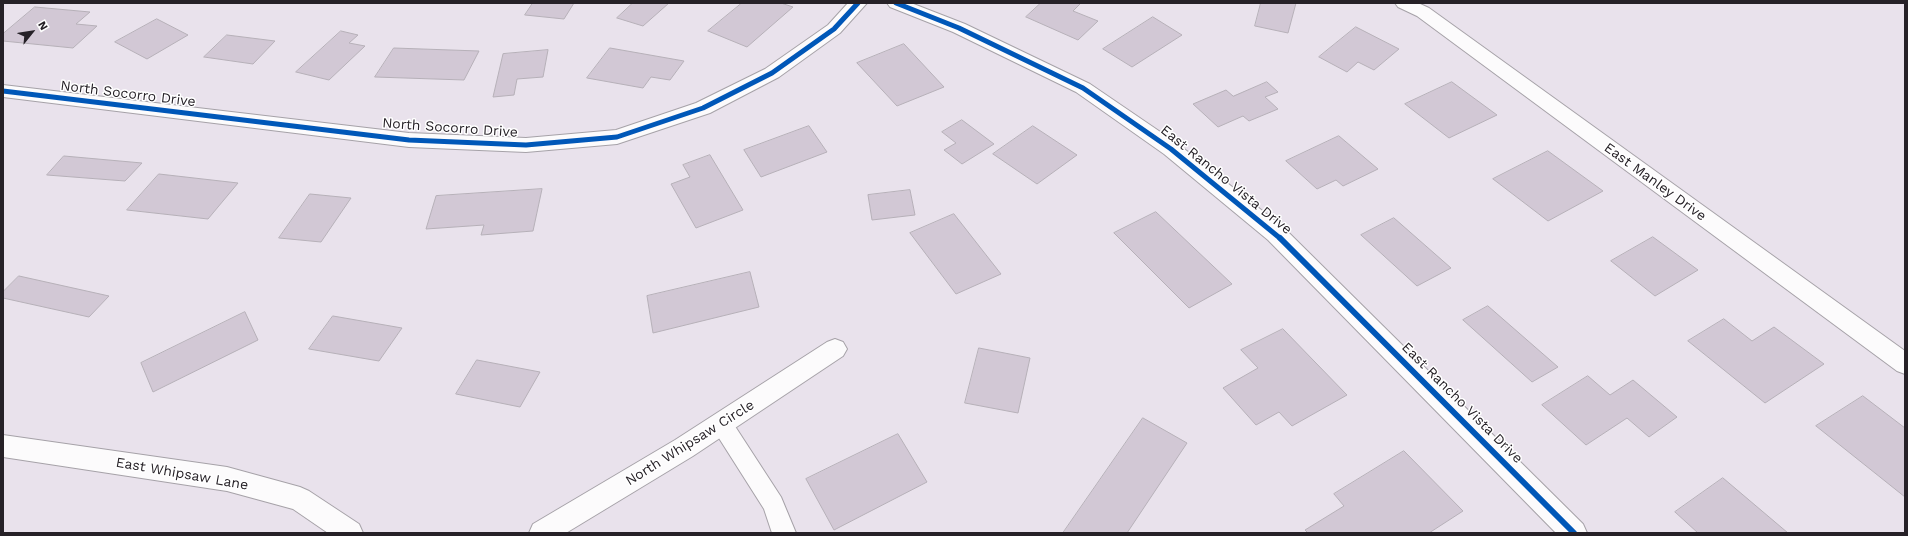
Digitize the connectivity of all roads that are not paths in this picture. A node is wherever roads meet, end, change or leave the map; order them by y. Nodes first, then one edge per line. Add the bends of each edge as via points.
1 (858, 3) edge
2 (896, 3) edge
3 (1404, 3) edge
4 (3, 92) edge
5 (835, 349) dead end
6 (1905, 364) edge
7 (721, 424) junction
8 (3, 446) edge
9 (350, 533) edge
10 (542, 533) edge
11 (784, 533) edge
12 (1574, 533) edge

1 - 4 street, North Socorro Drive via 834,30 772,73 703,108 617,137 526,145 409,140
2 - 12 street, East Rancho Vista Drive via 959,28 1083,88 1171,149 1276,234
3 - 6 street, East Manley Drive via 1423,12
5 - 7 street, North Whipsaw Circle
7 - 10 street, North Whipsaw Circle
7 - 11 lane via 773,504
8 - 9 street, East Whipsaw Lane via 227,479 300,499

